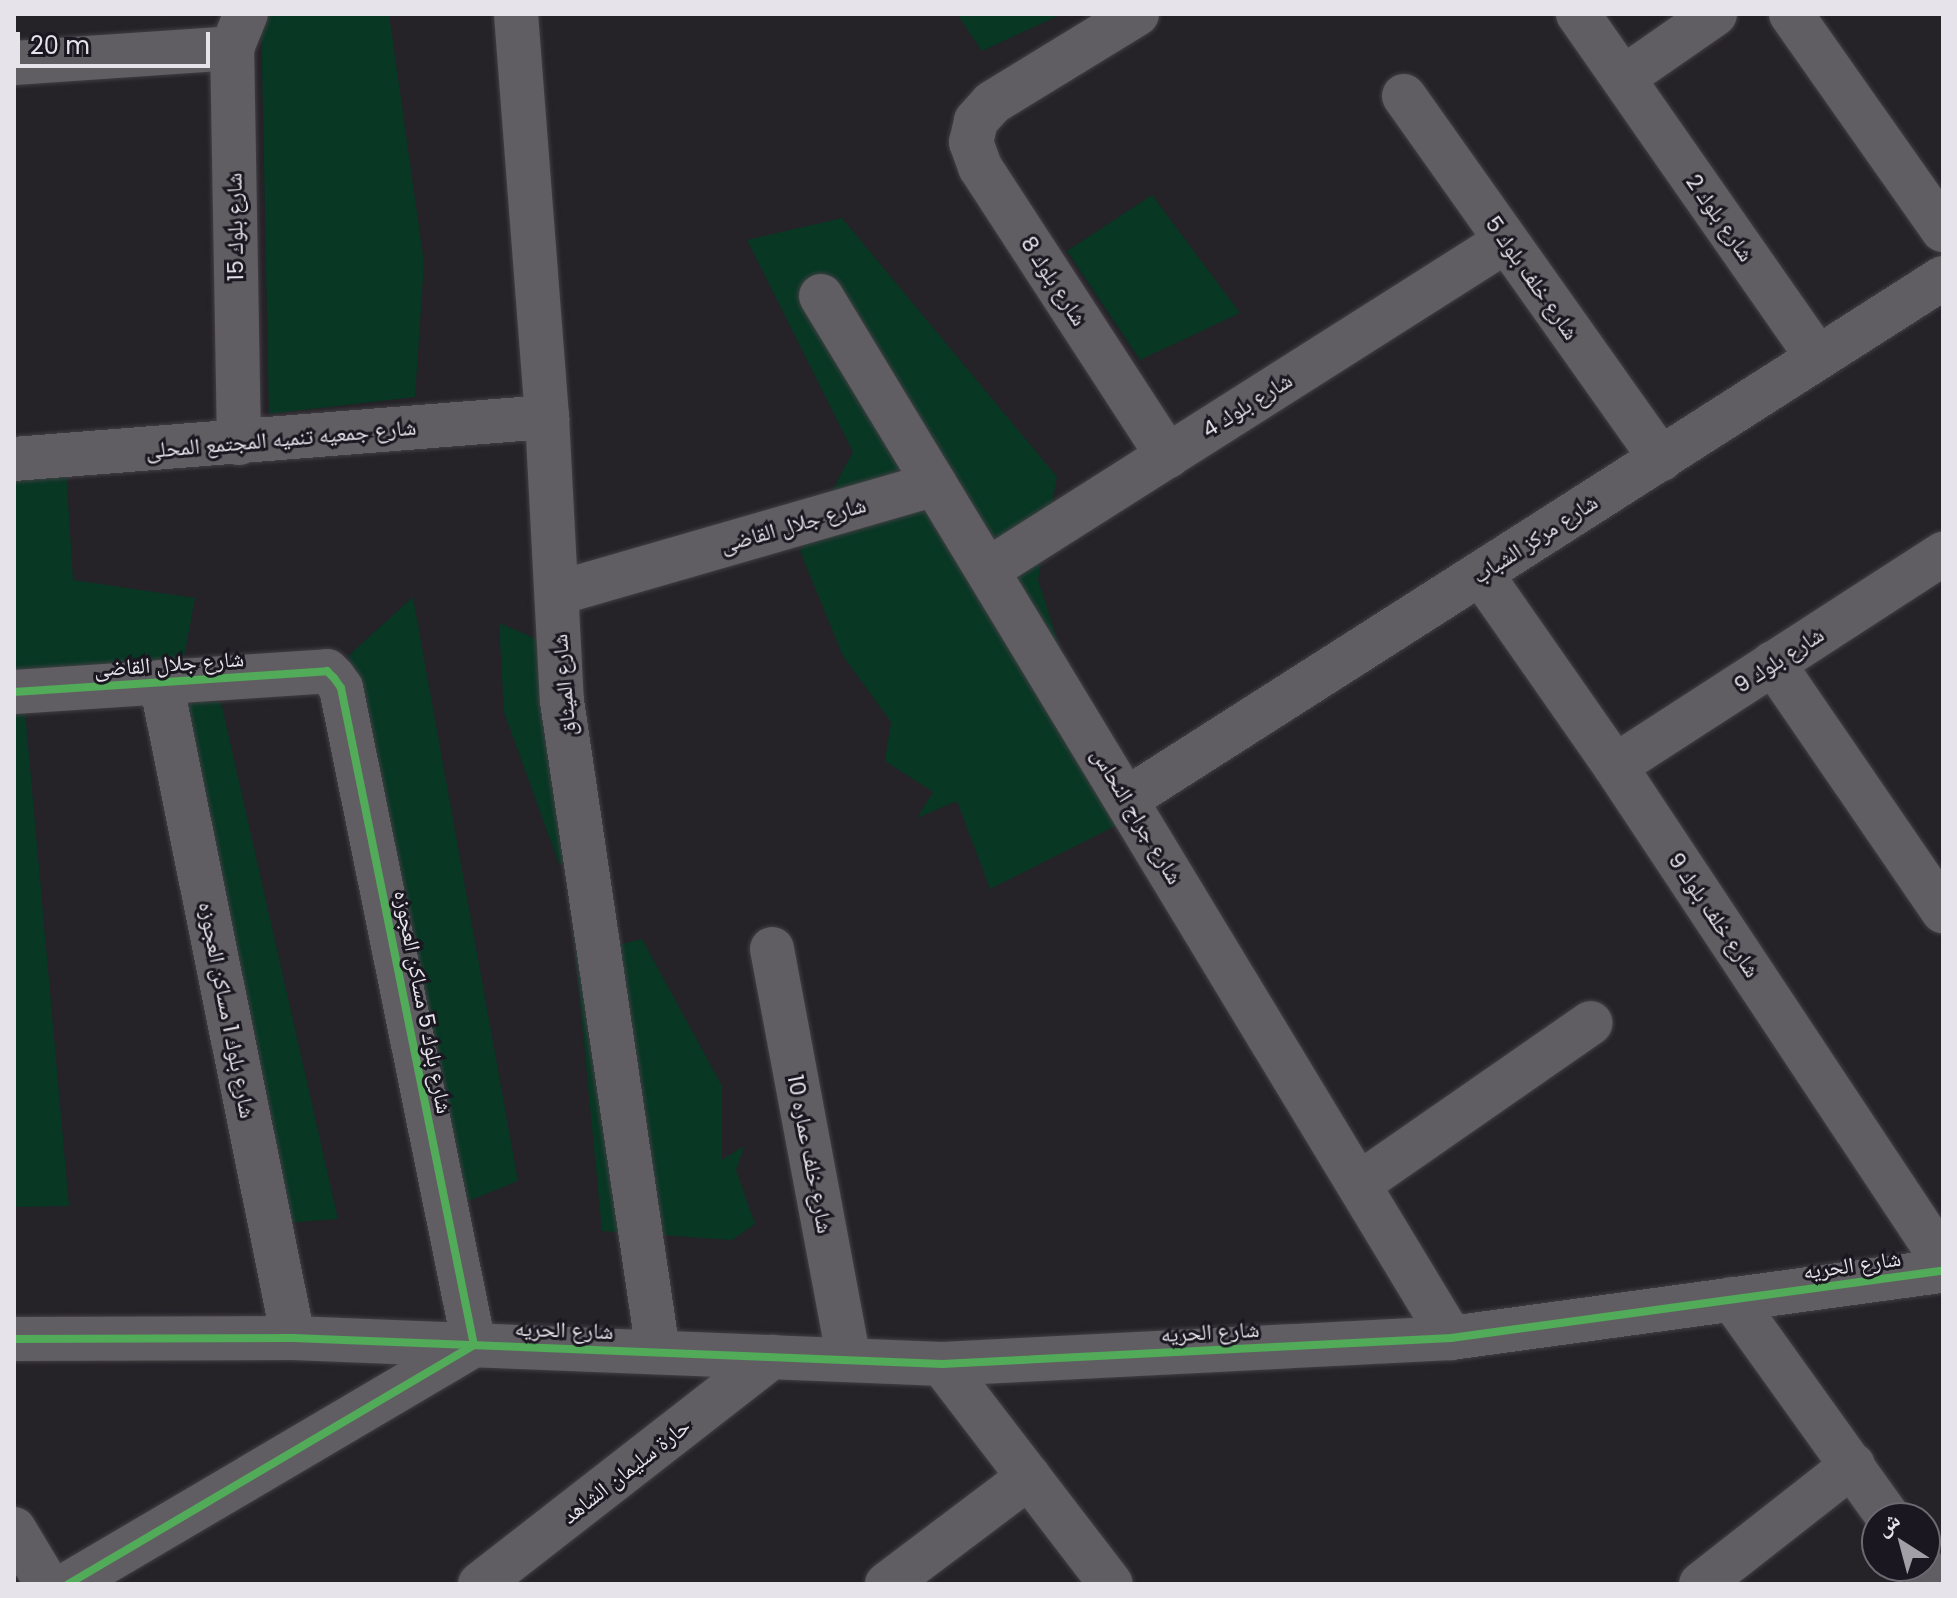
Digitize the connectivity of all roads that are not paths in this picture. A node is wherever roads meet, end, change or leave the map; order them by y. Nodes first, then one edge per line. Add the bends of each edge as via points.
1 (516, 14) edge
2 (1137, 14) edge
3 (1578, 14) edge
4 (1715, 14) edge
5 (1791, 14) edge
6 (239, 31) edge
7 (14, 63) edge
8 (1623, 78) junction
9 (1404, 96) dead end
10 (1943, 230) edge
11 (1506, 241) junction
12 (1943, 278) edge
13 (821, 296) dead end
14 (1818, 358) junction
15 (547, 417) junction
16 (239, 443) junction
17 (1168, 456) junction
18 (14, 459) edge
19 (1661, 459) junction
20 (935, 484) junction
21 (1943, 554) edge
22 (989, 569) junction
23 (1481, 574) junction
24 (558, 593) junction
25 (1773, 663) junction
26 (327, 671) joint
27 (161, 682) junction
28 (14, 692) edge
29 (1615, 766) junction
30 (1127, 799) junction
31 (1943, 911) edge
32 (772, 949) dead end
33 (1591, 1023) dead end
34 (1359, 1184) junction
35 (1943, 1261) edge
36 (1943, 1271) edge
37 (1732, 1299) junction
38 (293, 1338) junction
39 (1451, 1338) junction
40 (14, 1339) edge
41 (474, 1345) junction
42 (658, 1352) junction
43 (772, 1357) junction
44 (849, 1360) junction
45 (942, 1364) junction
46 (1853, 1465) junction
47 (1029, 1477) junction
48 (1878, 1502) edge
49 (14, 1529) edge
50 (47, 1584) edge
51 (68, 1584) edge
52 (480, 1584) edge
53 (887, 1584) edge
54 (1111, 1584) edge
55 (1701, 1584) edge

1 - 15 street, شارع الميثاق
2 - 17 street, شارع بلوك 8 via 992,103 976,121 971,142 980,167
3 - 8 street, شارع بلوك 2
4 - 8 street
5 - 10 street
6 - 7 street
6 - 16 street, شارع بلوك 15
8 - 14 street, شارع بلوك 2
9 - 11 street, شارع خلف بلوك 5
11 - 17 street, شارع بلوك 4
11 - 19 street, شارع خلف بلوك 5
12 - 14 street, شارع مركز الشباب
13 - 20 street, شارع جراج النحاس
14 - 19 street, شارع مركز الشباب
15 - 16 street, شارع جمعيه تنميه المجتمع المحلى
15 - 24 street, شارع الميثاق
16 - 18 street, شارع جمعيه تنميه المجتمع المحلى
17 - 22 street, شارع بلوك 4
19 - 23 street, شارع مركز الشباب
20 - 22 street, شارع جراج النحاس
20 - 24 street, شارع جلال القاضى
21 - 25 street, شارع بلوك 9
22 - 30 street, شارع جراج النحاس
23 - 29 street, شارع خلف بلوك 9
23 - 30 street, شارع مركز الشباب
24 - 42 street, شارع الميثاق via 562,701
25 - 29 street, شارع بلوك 9
25 - 31 street
26 - 27 street, شارع جلال القاضى
26 - 41 street, شارع بلوك 5 مساكن العجوزه via 341,688
27 - 28 street, شارع جلال القاضى
27 - 38 street, شارع بلوك 1 مساكن العجوزه
29 - 35 street, شارع خلف بلوك 9
30 - 34 street, شارع جراج النحاس
32 - 44 street, شارع خلف عماره 10
33 - 34 street
34 - 39 street, شارع جراج النحاس
36 - 37 street, شارع الحريه
37 - 39 street, شارع الحريه
37 - 46 street
38 - 40 street, شارع الحريه
38 - 41 street, شارع الحريه
39 - 45 street, شارع الحريه
41 - 42 street, شارع الحريه
41 - 51 street
42 - 43 street, شارع الحريه
43 - 44 street, شارع الحريه
43 - 52 street, حارة سليمان الشاهد
44 - 45 street, شارع الحريه
45 - 47 street
46 - 48 street
46 - 55 street
47 - 53 street
47 - 54 street
49 - 50 street

